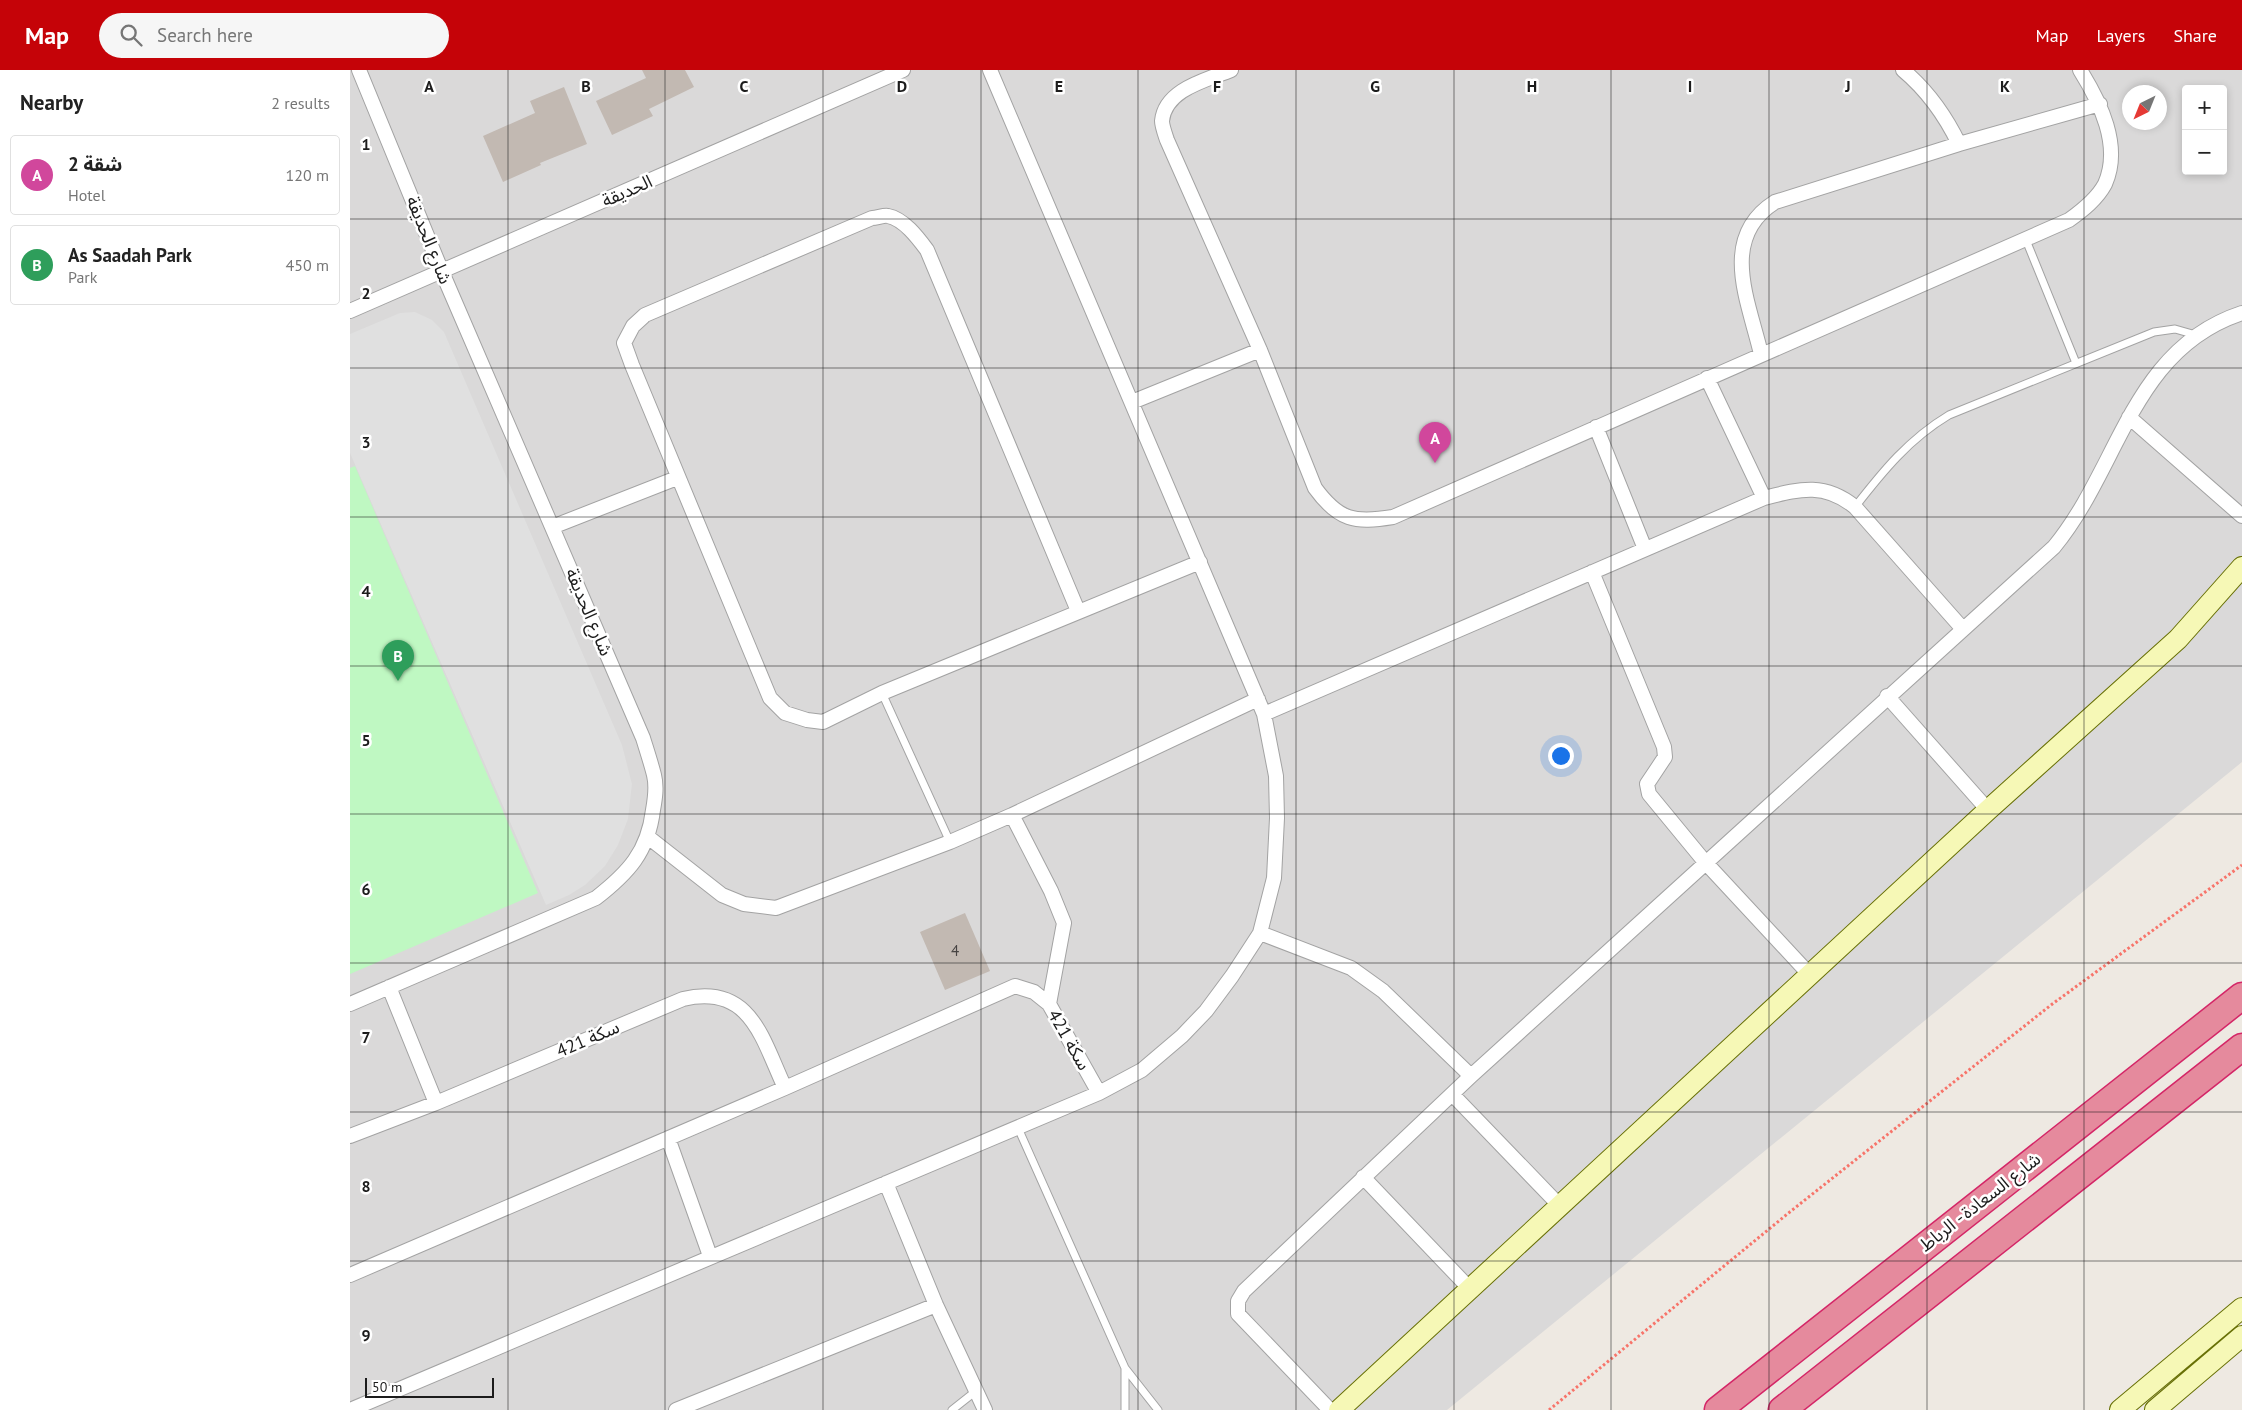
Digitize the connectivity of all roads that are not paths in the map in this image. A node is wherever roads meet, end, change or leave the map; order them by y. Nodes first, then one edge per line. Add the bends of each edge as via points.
1 (359, 70) edge
2 (903, 70) edge
3 (990, 70) edge
4 (1231, 70) edge
5 (1903, 70) edge
6 (2080, 70) edge
7 (2100, 104) junction
8 (1959, 144) junction
9 (2026, 240) junction
10 (442, 272) junction
11 (350, 311) edge
12 (2242, 313) edge
13 (2196, 335) junction
14 (1260, 350) junction
15 (1761, 354) junction
16 (2076, 364) junction
17 (1706, 378) junction
18 (1132, 402) junction
19 (2129, 417) junction
20 (1596, 427) junction
21 (677, 478) junction
22 (1764, 498) junction
23 (1855, 507) junction
24 (2242, 516) edge
25 (552, 527) junction
26 (1645, 549) junction
27 (1200, 562) junction
28 (2242, 567) edge
29 (1592, 572) junction
30 (1078, 611) junction
31 (1962, 628) junction
32 (882, 693) junction
33 (1887, 696) junction
34 (1258, 699) junction
35 (1264, 714) junction
36 (1988, 810) junction
37 (1012, 815) junction
38 (648, 838) junction
39 (950, 842) junction
40 (1704, 862) junction
41 (1260, 934) junction
42 (1810, 975) junction
43 (390, 987) junction
44 (2242, 996) edge
45 (350, 1004) edge
46 (1049, 1004) junction
47 (2242, 1047) edge
48 (1471, 1076) junction
49 (785, 1088) junction
50 (1099, 1094) junction
51 (1452, 1094) junction
52 (436, 1103) junction
53 (1018, 1128) junction
54 (350, 1136) edge
55 (668, 1138) junction
56 (1363, 1177) junction
57 (886, 1182) junction
58 (1560, 1206) junction
59 (710, 1256) junction
60 (350, 1275) edge
61 (1470, 1289) junction
62 (936, 1305) junction
63 (2242, 1308) edge
64 (2242, 1336) edge
65 (1125, 1368) junction
66 (976, 1391) junction
67 (350, 1410) edge
68 (676, 1410) edge
69 (952, 1410) edge
70 (985, 1410) edge
71 (1125, 1410) edge
72 (1158, 1410) edge
73 (1330, 1410) edge
74 (1339, 1410) edge
75 (1718, 1410) edge
76 (1782, 1410) edge
77 (2120, 1410) edge
78 (2154, 1410) edge

1 - 10 street, شارع الحديقة
2 - 10 street, الحديقة
3 - 18 street
4 - 14 street via 1175,95 1165,110 1162,122 1167,140
5 - 8 street via 1928,94
6 - 7 street
7 - 8 street
7 - 9 street via 2110,137 2111,164 2104,185 2089,205 2069,220
8 - 15 street via 1775,202 1759,214 1748,230 1740,259
9 - 15 street
9 - 16 lane
10 - 11 street, الحديقة
10 - 25 street, شارع الحديقة
12 - 13 street
13 - 16 lane via 2175,329 2154,332
13 - 19 street via 2170,358
14 - 18 street
14 - 20 street via 1316,488 1327,504 1343,515 1364,521 1393,517
15 - 17 street
16 - 23 lane via 1967,407 1932,425 1902,450
17 - 20 street
17 - 22 street
18 - 27 street
19 - 24 street
19 - 31 street via 2064,535
20 - 26 street
21 - 25 street
21 - 30 street via 624,343 633,326 645,315 872,218 888,216 917,236 927,250
21 - 32 street via 770,698 785,713 824,722
22 - 23 street via 1799,489 1820,490 1841,496
22 - 26 street
23 - 31 street
25 - 38 street, شارع الحديقة via 643,738 656,793
26 - 29 street
27 - 30 street
27 - 34 street
28 - 36 street via 2178,639
29 - 35 street
29 - 40 street via 1664,747 1665,757 1648,784 1649,794
30 - 32 street
31 - 33 street
32 - 39 lane
33 - 36 street
33 - 40 street
34 - 35 street
34 - 37 street
35 - 41 street via 1276,776 1277,818 1274,878
36 - 42 street
37 - 39 street
37 - 46 street via 1064,923
38 - 39 street via 722,895 744,904 776,908
38 - 43 street, شارع الحديقة via 618,881 596,898
40 - 42 street
40 - 48 street
41 - 48 street via 1351,968 1383,991
41 - 50 street via 1206,1011 1182,1036 1142,1070
42 - 58 street
43 - 45 street, شارع الحديقة
43 - 52 street
44 - 75 highway, شارع السعادة - الرباط
46 - 49 street, سكة 421 via 1034,992 1015,986
46 - 50 street, سكة 421
47 - 76 highway
48 - 51 street
49 - 52 street, سكة 421 via 752,1018 739,1006 704,994 683,999
49 - 55 street, سكة 421
50 - 53 street
51 - 56 street
51 - 58 street
52 - 54 street, سكة 421
53 - 57 street
53 - 65 lane
55 - 59 street
55 - 60 street, سكة 421
56 - 61 street
56 - 73 street via 1244,1291 1238,1301 1238,1314
57 - 59 street
57 - 62 street
58 - 61 street
59 - 67 street
61 - 74 street
62 - 66 street
62 - 68 street
63 - 77 street
64 - 78 street
65 - 71 lane
65 - 72 lane
66 - 69 lane
66 - 70 street

